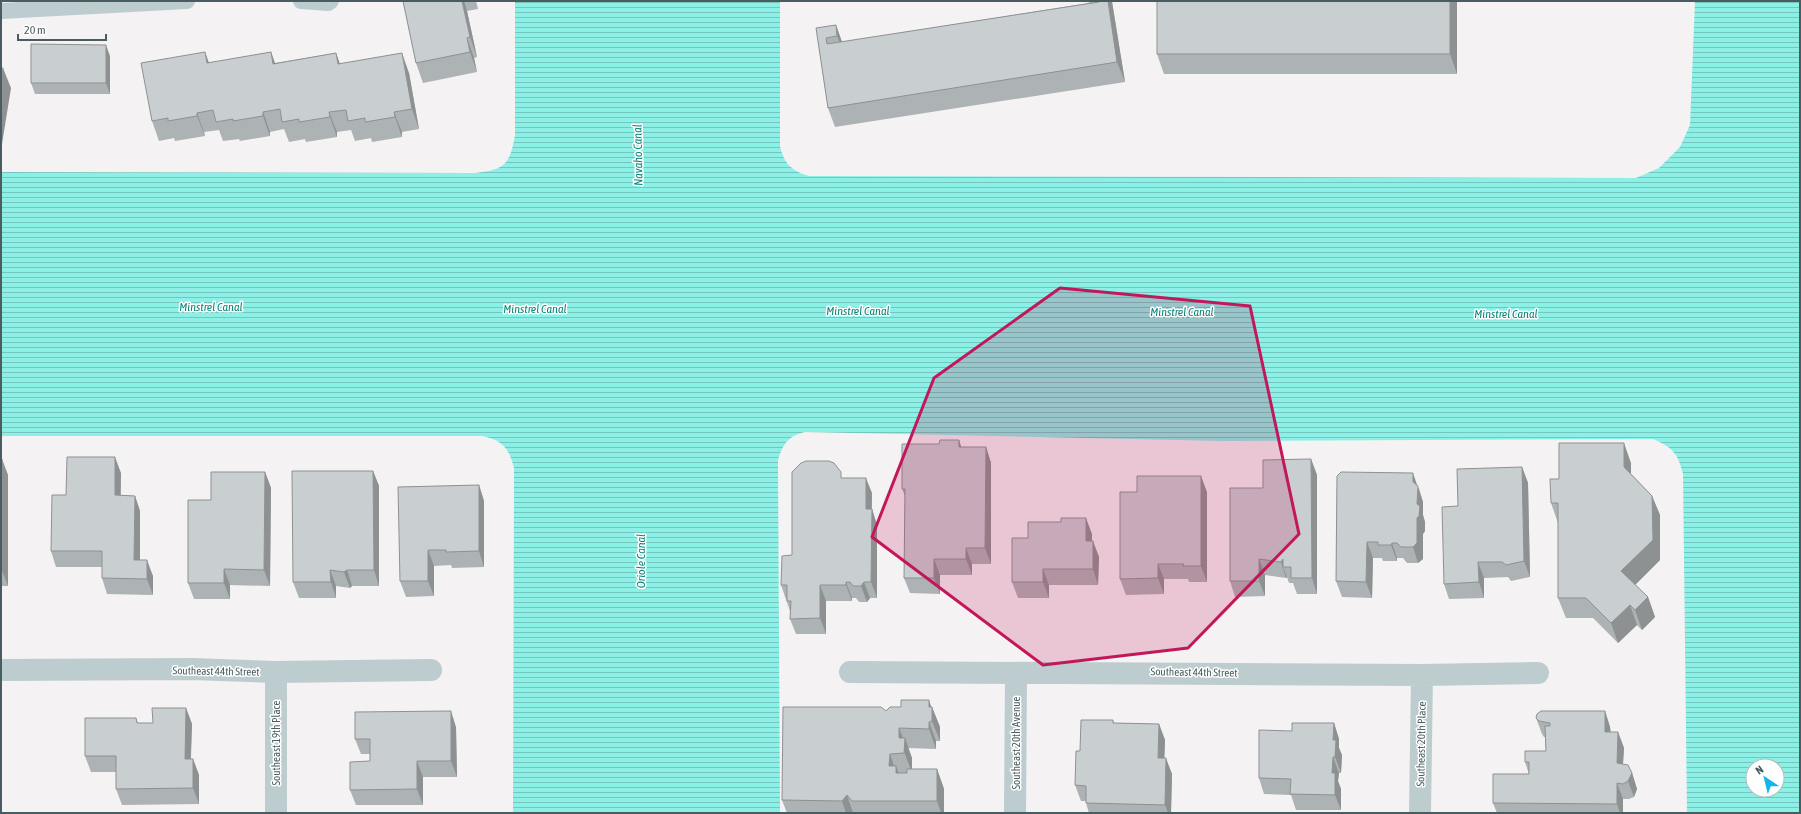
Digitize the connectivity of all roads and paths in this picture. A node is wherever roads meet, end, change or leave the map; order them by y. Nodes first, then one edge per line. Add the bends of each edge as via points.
1 (187, 1) edge
2 (301, 1) edge
3 (331, 1) edge
4 (1, 11) edge
5 (1, 670) edge
6 (431, 670) dead end
7 (276, 672) junction
8 (850, 672) dead end
9 (1538, 673) dead end
10 (1016, 674) junction
11 (1422, 675) junction
12 (276, 813) edge
13 (1015, 813) edge
14 (1420, 813) edge

1 - 4 lane
2 - 3 lane
5 - 7 street, Southeast 44th Street via 192,669
6 - 7 street, Southeast 44th Street
7 - 12 street, Southeast 19th Place
8 - 10 street, Southeast 44th Street
9 - 11 street, Southeast 44th Street
10 - 11 street, Southeast 44th Street via 1145,672
10 - 13 street, Southeast 20th Avenue
11 - 14 street, Southeast 20th Place

